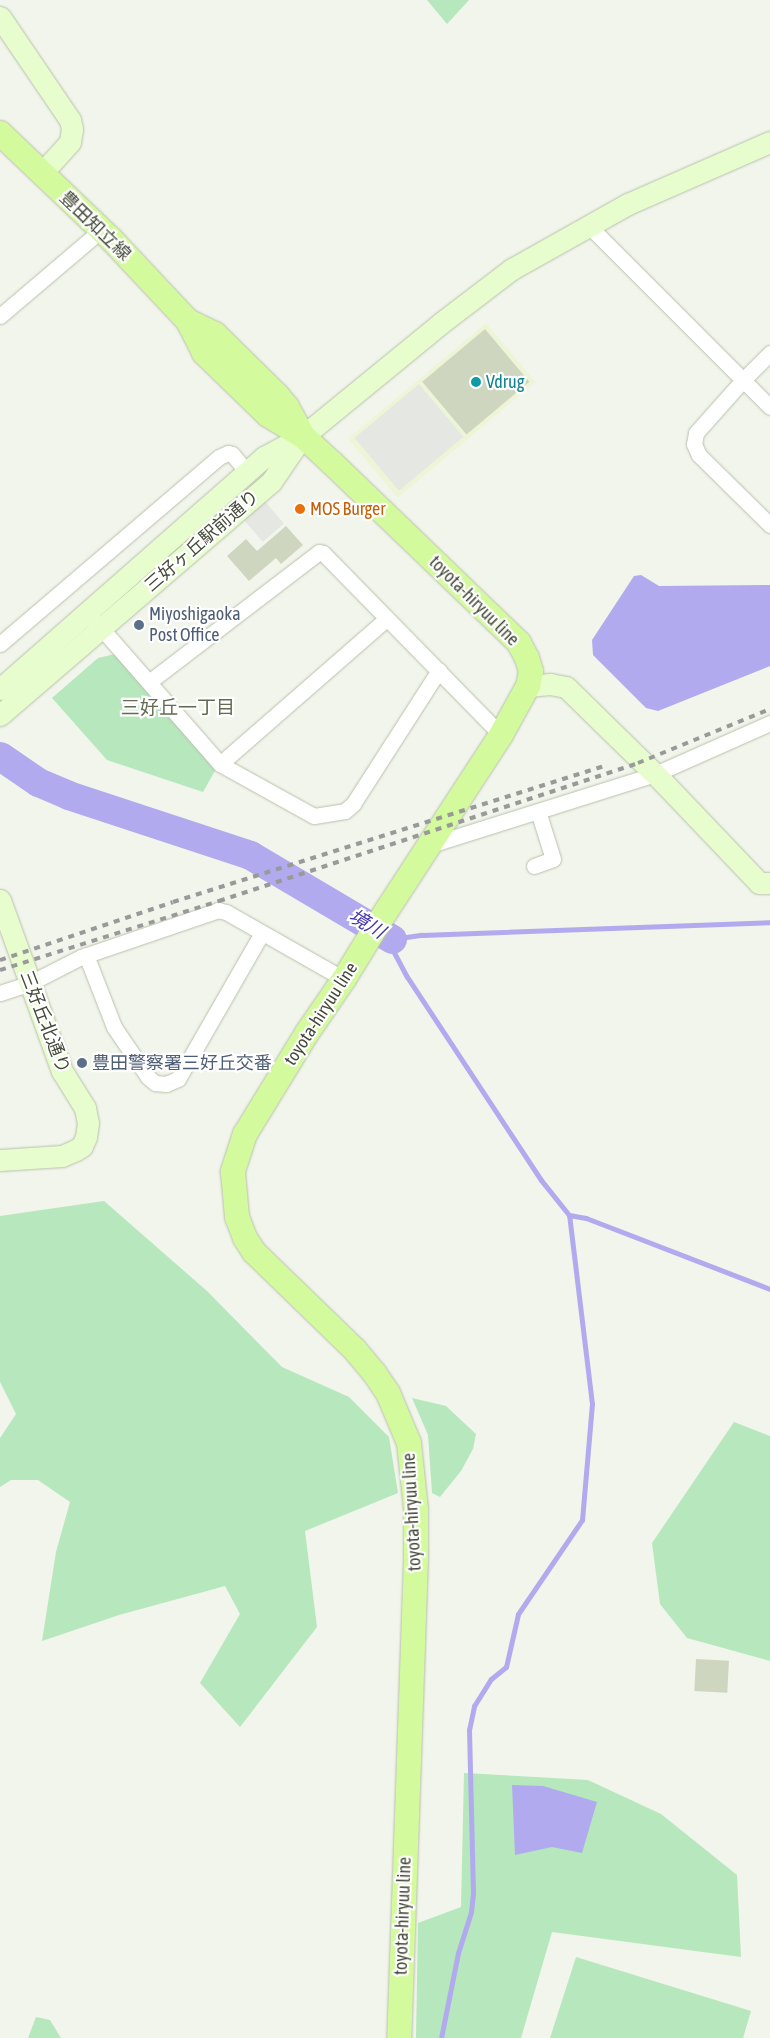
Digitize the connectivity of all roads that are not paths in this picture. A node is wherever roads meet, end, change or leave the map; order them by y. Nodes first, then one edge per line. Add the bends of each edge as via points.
1 (0, 16) edge
2 (0, 133) edge
3 (770, 142) edge
4 (41, 174) junction
5 (588, 225) junction
6 (101, 230) junction
7 (0, 316) edge
8 (770, 353) edge
9 (742, 380) junction
10 (770, 407) edge
11 (303, 436) junction
12 (248, 473) junction
13 (770, 525) edge
14 (386, 619) junction
15 (95, 620) junction
16 (0, 644) edge
17 (439, 670) junction
18 (149, 682) junction
19 (528, 686) junction
20 (0, 689) edge
21 (0, 715) edge
22 (770, 723) edge
23 (501, 735) junction
24 (220, 764) junction
25 (655, 774) junction
26 (538, 810) junction
27 (430, 845) junction
28 (534, 866) dead end
29 (766, 886) edge
30 (0, 900) edge
31 (262, 933) junction
32 (86, 955) junction
33 (344, 980) junction
34 (30, 983) junction
35 (0, 994) edge
36 (0, 1160) edge
37 (399, 2038) edge

1 - 4 street via 70,120 70,142
2 - 4 main road, 豊田知立線
3 - 5 street via 628,204
4 - 6 main road, 豊田知立線
5 - 9 street
5 - 11 street via 512,269
6 - 7 street
6 - 11 main road, 豊田知立線 via 188,321 215,334 270,389 287,407
8 - 9 street
9 - 10 street
9 - 13 street via 696,433 694,444 698,455
11 - 12 street via 264,457
11 - 15 street, 三好ヶ丘駅前通り via 271,482
11 - 19 main road, toyota-hiryuu line via 519,643 531,671
12 - 15 street
12 - 16 street via 232,454 218,457
14 - 17 street
14 - 18 street via 323,553 318,552
14 - 24 street
15 - 18 street
15 - 20 street
15 - 21 street, 三好ヶ丘駅前通り
17 - 23 street
17 - 24 street via 353,804 345,811 314,816
18 - 24 street
19 - 23 main road, toyota-hiryuu line
19 - 25 street via 550,684 566,687
22 - 25 street
23 - 27 main road, toyota-hiryuu line
25 - 26 street
25 - 29 street
26 - 27 street
26 - 28 street via 553,859
27 - 33 main road, toyota-hiryuu line
30 - 34 street, 三好丘北通り
31 - 32 street via 218,910
31 - 32 street via 178,1079 166,1084 155,1083 148,1077 114,1027
31 - 33 street
32 - 34 street
33 - 37 main road, toyota-hiryuu line via 307,1032 245,1134 233,1172 237,1217 249,1245 375,1374 396,1409 409,1443 416,1510 416,1559
34 - 35 street
34 - 36 street, 三好丘北通り via 62,1071 85,1108 88,1122 86,1137 82,1146 62,1156

